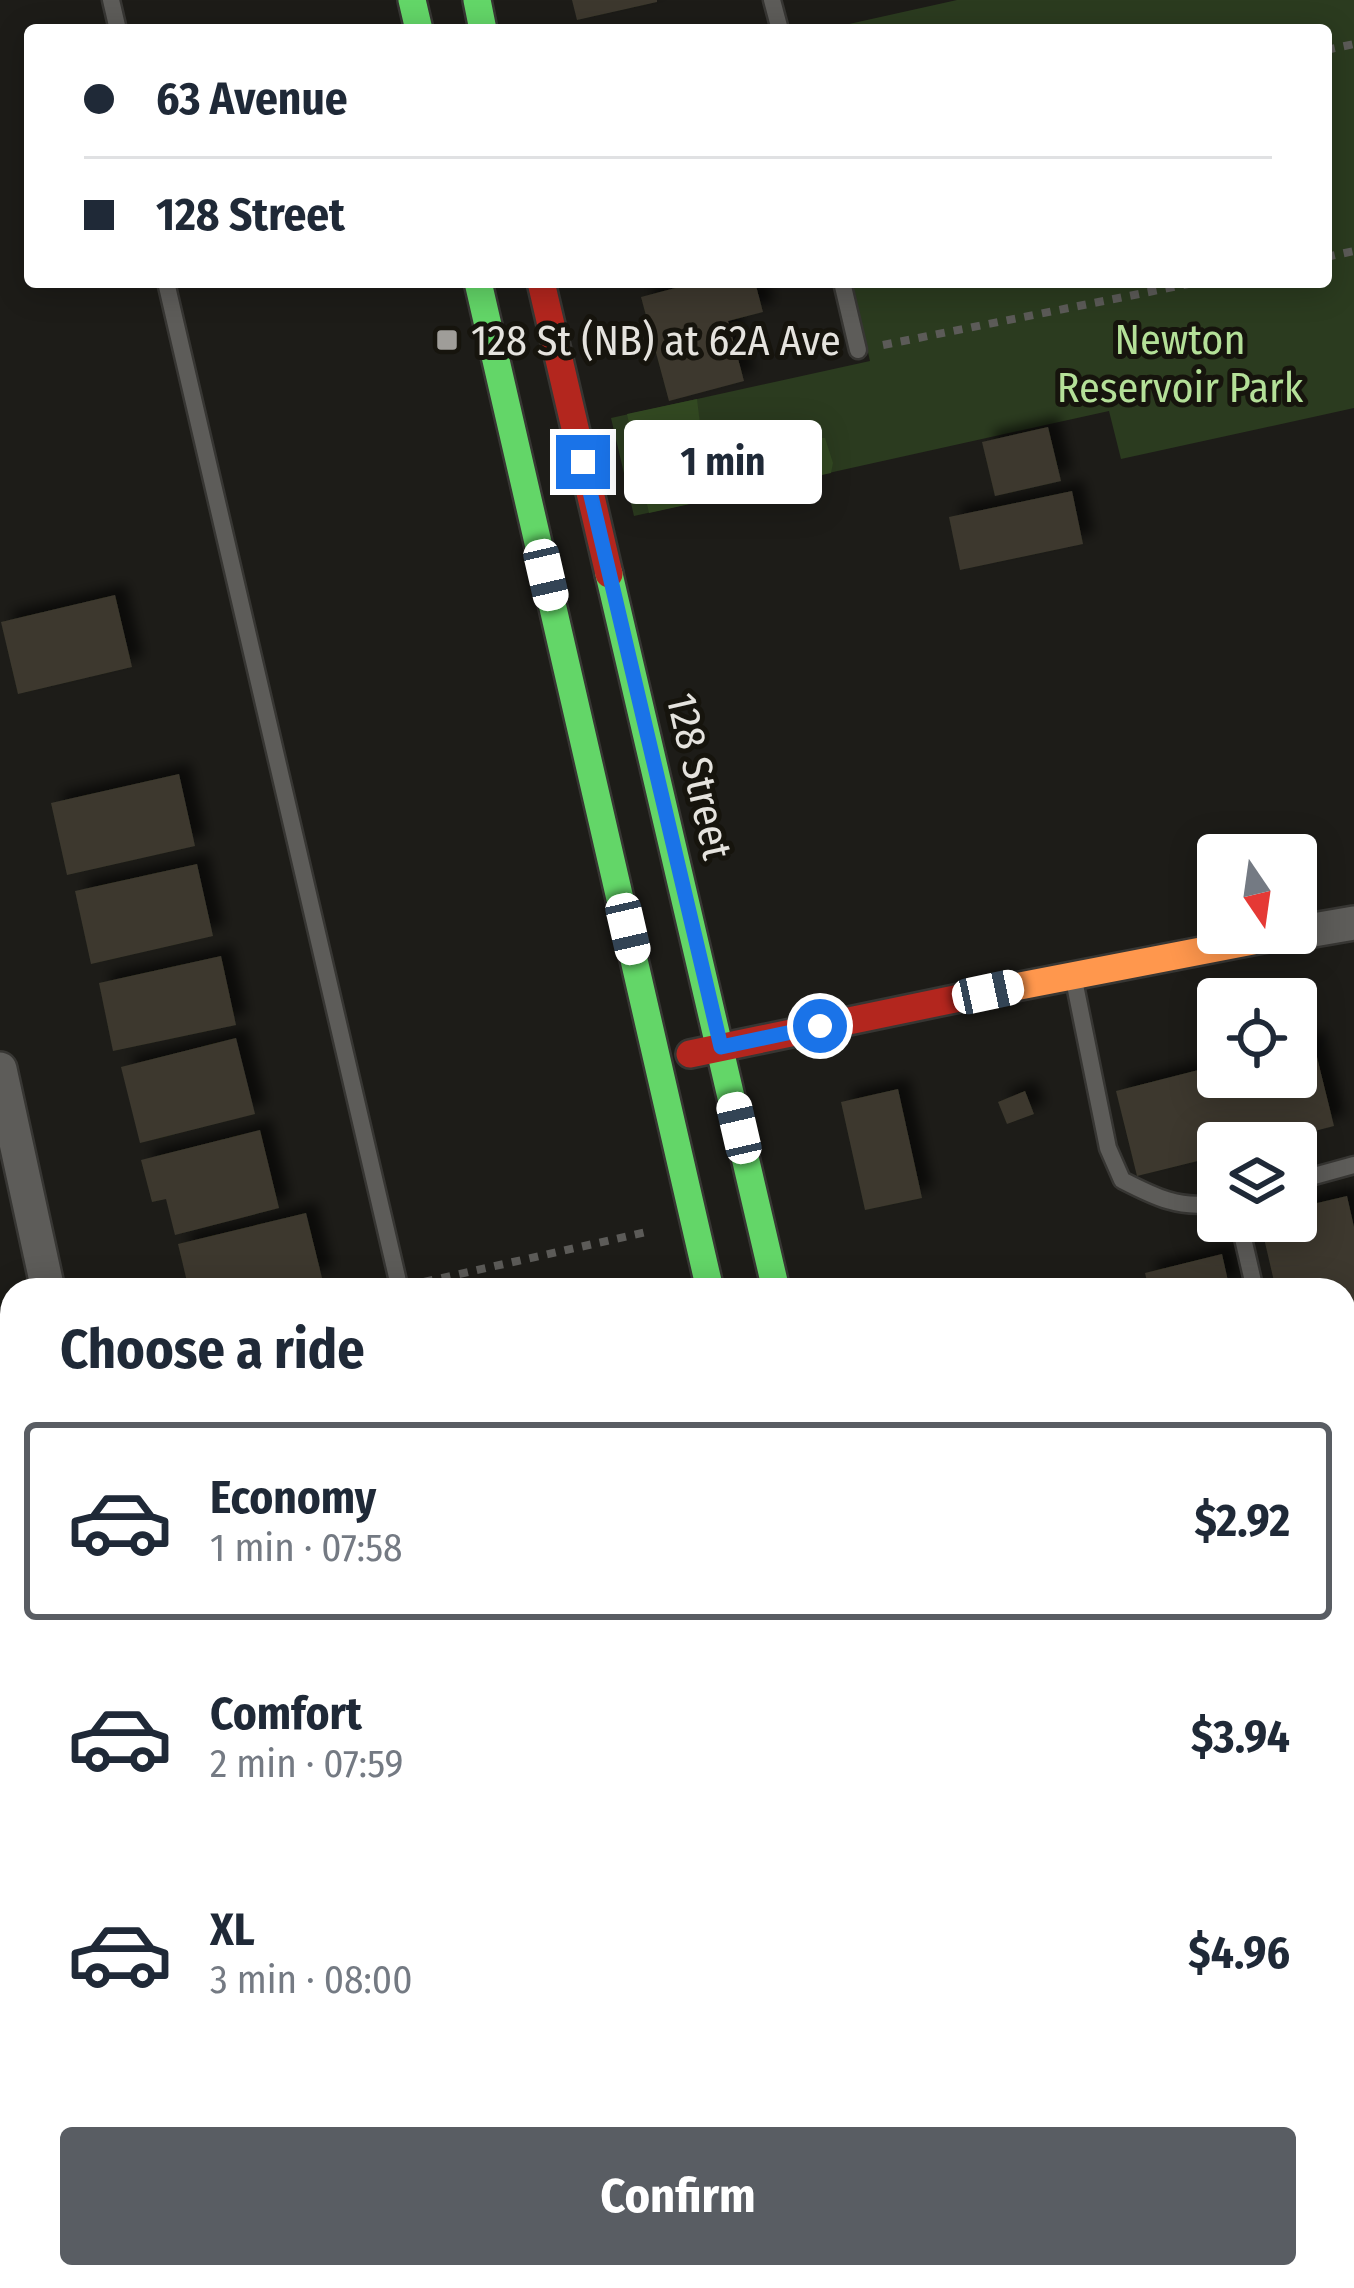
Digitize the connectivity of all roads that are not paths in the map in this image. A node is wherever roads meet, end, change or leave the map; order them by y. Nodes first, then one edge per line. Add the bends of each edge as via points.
1 (167, 288) edge
2 (479, 288) edge
3 (542, 288) edge
4 (843, 288) edge
5 (858, 350) road end
6 (1354, 923) edge
7 (1317, 929) edge
8 (1197, 951) edge
9 (1072, 974) junction
10 (721, 1047) junction
11 (658, 1061) junction
12 (0, 1069) edge
13 (1354, 1165) edge
14 (1317, 1175) edge
15 (1197, 1207) edge
16 (1244, 1242) edge
17 (45, 1278) edge
18 (397, 1278) edge
19 (707, 1278) edge
20 (773, 1278) edge
21 (1252, 1278) edge

1 - 18 lane
2 - 11 main road
3 - 10 main road, 128 Street
4 - 5 lane
6 - 7 street
8 - 9 main road
9 - 10 main road
9 - 15 lane via 1121,1180
10 - 11 main road
10 - 20 main road, 128 Street
11 - 19 main road
12 - 17 street
13 - 14 lane
16 - 21 lane

